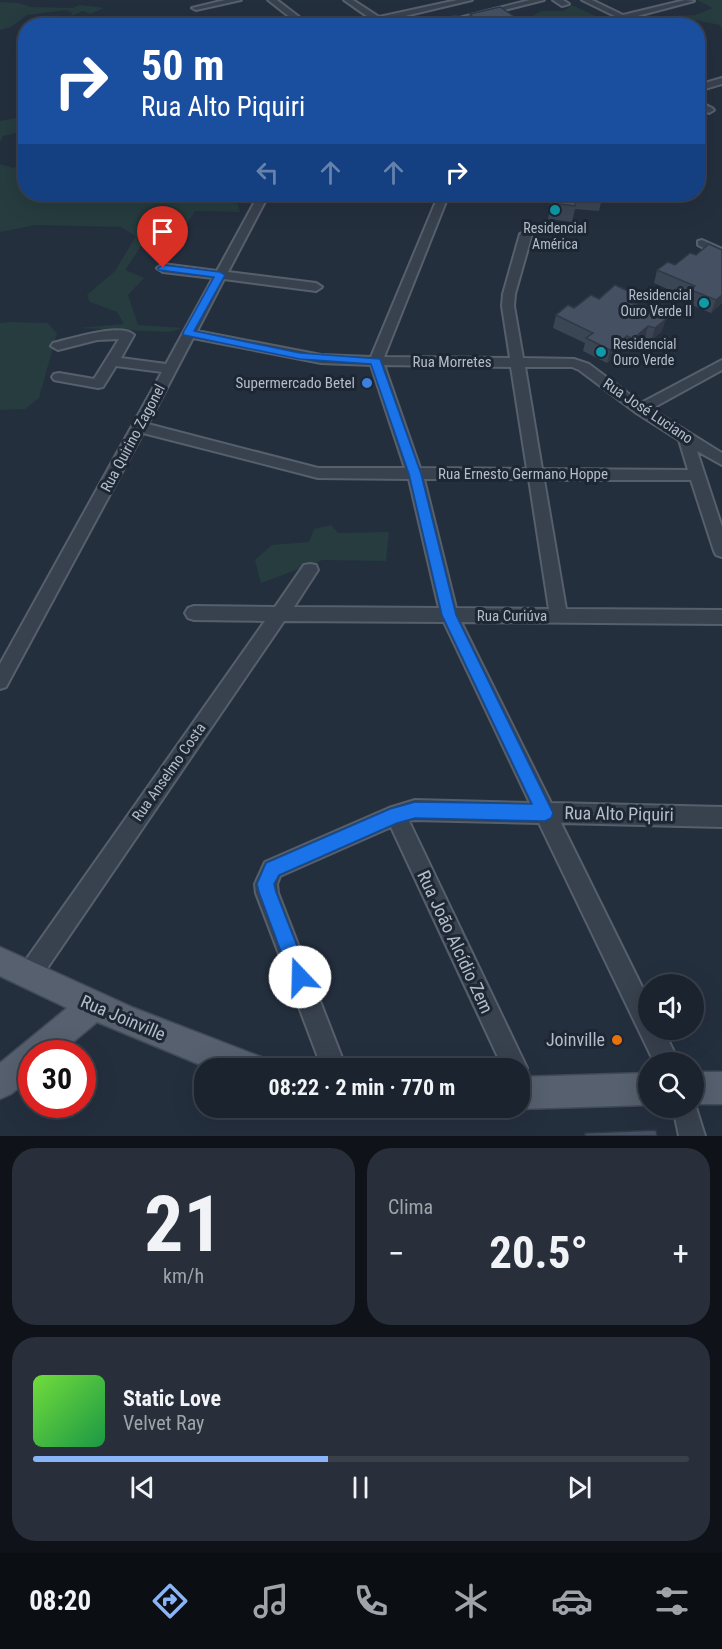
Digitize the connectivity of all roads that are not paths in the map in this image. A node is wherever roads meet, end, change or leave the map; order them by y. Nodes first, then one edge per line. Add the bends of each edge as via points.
1 (237, 0) edge
2 (272, 0) edge
3 (348, 0) edge
4 (420, 0) edge
5 (468, 0) edge
6 (540, 0) edge
7 (557, 0) edge
8 (575, 0) edge
9 (586, 0) edge
10 (690, 1) edge
11 (567, 2) edge
12 (645, 5) dead end
13 (196, 8) dead end
14 (433, 8) junction
15 (655, 10) junction
16 (443, 13) dead end
17 (506, 13) edge
18 (296, 18) edge
19 (375, 18) edge
20 (387, 18) edge
21 (464, 18) edge
22 (515, 18) edge
23 (622, 18) joint
24 (722, 81) edge
25 (705, 86) edge
26 (705, 108) edge
27 (709, 110) dead end
28 (260, 201) edge
29 (441, 201) edge
30 (526, 234) dead end
31 (702, 243) dead end
32 (722, 254) edge
33 (163, 268) dead end
34 (220, 275) junction
35 (316, 287) dead end
36 (188, 333) junction
37 (58, 346) dead end
38 (112, 361) junction
39 (376, 361) junction
40 (518, 362) junction
41 (574, 363) joint
42 (722, 364) edge
43 (170, 369) junction
44 (59, 377) dead end
45 (640, 409) junction
46 (139, 427) junction
47 (685, 437) junction
48 (722, 459) edge
49 (415, 474) junction
50 (536, 474) junction
51 (698, 475) junction
52 (722, 551) edge
53 (310, 570) dead end
54 (194, 613) dead end
55 (278, 614) junction
56 (449, 615) junction
57 (559, 616) junction
58 (722, 617) edge
59 (0, 681) edge
60 (545, 813) junction
61 (396, 815) junction
62 (722, 817) edge
63 (0, 961) edge
64 (29, 975) junction
65 (638, 1004) edge
66 (93, 1006) junction
67 (52, 1040) edge
68 (222, 1058) edge
69 (330, 1058) edge
70 (509, 1058) edge
71 (18, 1068) edge
72 (0, 1083) edge
73 (530, 1083) edge
74 (638, 1088) edge
75 (704, 1088) edge
76 (722, 1088) edge
77 (688, 1118) edge
78 (692, 1136) edge

1 - 13 street
2 - 18 street
3 - 19 street
4 - 14 street
5 - 14 street
6 - 21 street
7 - 11 street
8 - 11 street
9 - 23 street
10 - 15 street
12 - 15 street
14 - 16 street
14 - 20 street
15 - 23 street
17 - 22 street
24 - 25 street
26 - 27 street
28 - 34 street, Rua Quirino Zagonel
29 - 39 street
30 - 40 street via 508,299
31 - 32 street
33 - 34 street
34 - 35 street
34 - 36 street, Rua Quirino Zagonel
36 - 39 street, Rua Morretes via 300,356
36 - 43 street, Rua Quirino Zagonel
37 - 38 street via 97,336 128,335
38 - 43 street
38 - 44 street via 98,384
39 - 40 street, Rua Morretes
39 - 49 street
40 - 41 street, Rua Morretes
40 - 50 street
41 - 45 street, Rua José Luciano via 585,367
42 - 45 street
43 - 46 street, Rua Quirino Zagonel
45 - 47 street, Rua José Luciano
46 - 49 street, Rua Ernesto Germano Hoppe via 303,470
46 - 59 street, Rua Quirino Zagonel
47 - 48 street, Rua José Luciano
47 - 51 street
49 - 50 street, Rua Ernesto Germano Hoppe
49 - 56 street
50 - 51 street, Rua Ernesto Germano Hoppe
50 - 57 street
51 - 52 street
53 - 55 street, Rua Anselmo Costa
54 - 55 street, Rua Curiúva
55 - 56 street, Rua Curiúva
55 - 64 street, Rua Anselmo Costa
56 - 57 street, Rua Curiúva
56 - 60 street
57 - 58 street, Rua Curiúva
60 - 61 street, Rua Alto Piquiri via 426,809
60 - 62 street, Rua Alto Piquiri
60 - 65 street
61 - 69 street, Rua Alto Piquiri via 279,865 272,869 266,884
61 - 70 street, Rua João Alcídio Zem
63 - 64 main road, Rua Joinville
64 - 66 main road, Rua Joinville
66 - 67 main road
66 - 68 main road, Rua Joinville
71 - 72 main road
73 - 74 main road
75 - 76 main road
77 - 78 street

